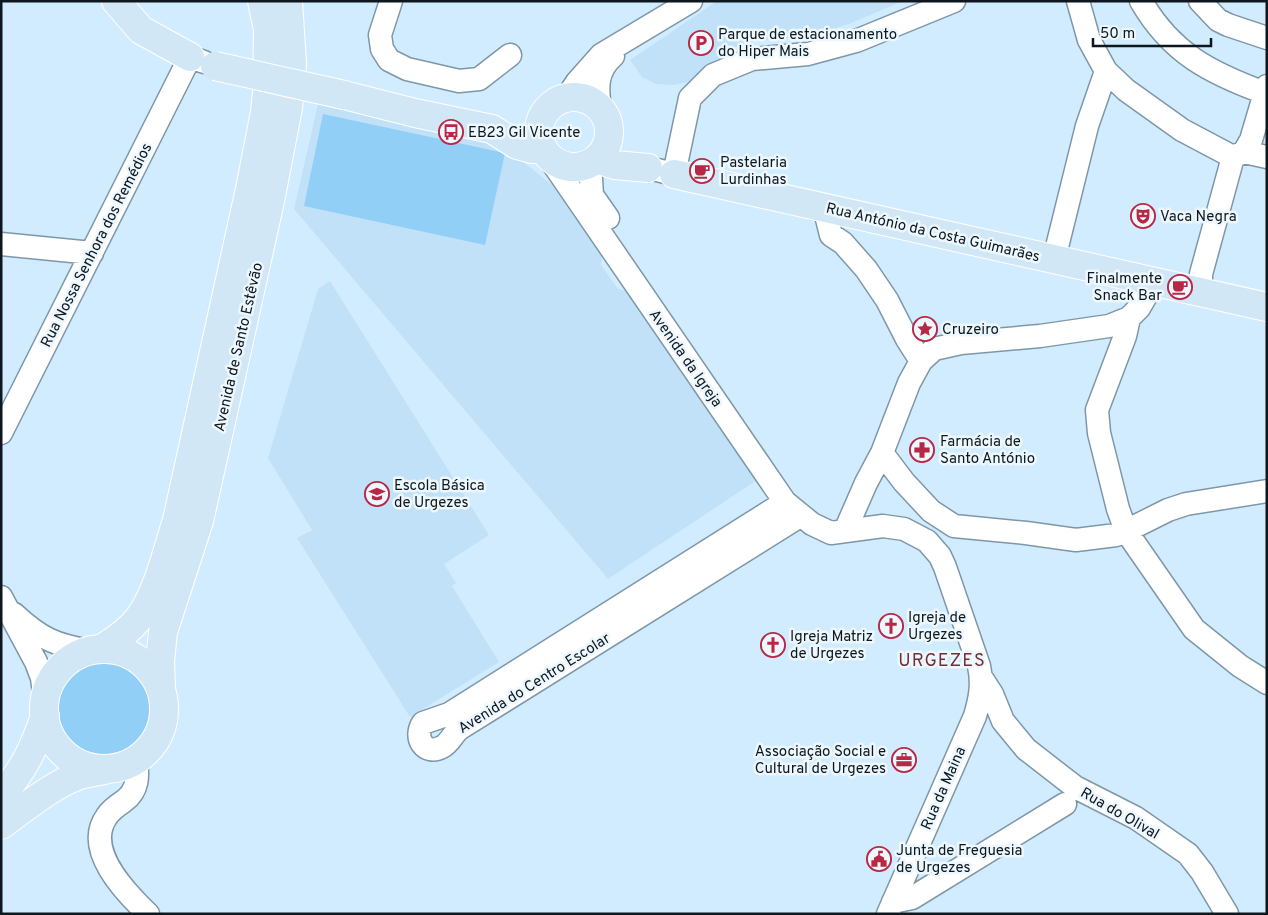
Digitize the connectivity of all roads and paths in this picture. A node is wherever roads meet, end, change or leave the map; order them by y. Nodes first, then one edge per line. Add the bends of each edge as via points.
1 (116, 1) edge
2 (262, 1) edge
3 (288, 1) edge
4 (391, 1) edge
5 (691, 1) edge
6 (954, 1) edge
7 (1078, 1) edge
8 (1141, 1) edge
9 (1200, 1) edge
10 (636, 35) junction
11 (1267, 38) edge
12 (510, 55) dead end
13 (190, 56) junction
14 (215, 66) joint
15 (1106, 71) junction
16 (1266, 89) edge
17 (567, 98) junction
18 (600, 109) junction
19 (541, 119) junction
20 (492, 129) junction
21 (545, 152) junction
22 (598, 154) junction
23 (1239, 155) junction
24 (1267, 157) edge
25 (648, 168) joint
26 (674, 174) junction
27 (824, 207) junction
28 (1, 244) edge
29 (92, 253) junction
30 (1054, 259) junction
31 (1154, 282) junction
32 (1201, 293) junction
33 (1267, 307) edge
34 (1129, 318) junction
35 (921, 361) junction
36 (1, 433) edge
37 (882, 453) junction
38 (1267, 491) edge
39 (793, 509) junction
40 (954, 526) junction
41 (904, 529) joint
42 (845, 531) junction
43 (1126, 532) junction
44 (933, 547) junction
45 (4, 602) edge
46 (96, 649) junction
47 (981, 677) junction
48 (1267, 683) edge
49 (161, 688) junction
50 (45, 709) junction
51 (975, 716) junction
52 (1003, 721) junction
53 (125, 763) junction
54 (1, 795) edge
55 (1065, 804) dead end
56 (1, 825) edge
57 (890, 908) edge
58 (148, 914) edge
59 (1227, 914) edge

1 - 13 main road via 141,30
2 - 46 main road, Avenida de Santo Estêvão via 268,30 265,112 177,520 161,571 139,619 128,630
3 - 49 main road, Avenida de Santo Estêvão via 292,64 288,108 199,521 163,632
4 - 12 street via 380,36 382,50 389,60 407,69 459,81 480,79
5 - 10 street
6 - 26 street via 856,41 808,54 752,59 713,75 690,98
7 - 15 street via 1089,40
8 - 16 street via 1161,30 1191,58 1220,76
9 - 11 street via 1218,20
10 - 17 street via 601,55
10 - 18 street via 600,72 597,86
13 - 14 street
13 - 29 street, Rua Nossa Senhora dos Remédios
14 - 20 main road, bridge
15 - 23 street via 1126,90 1182,130
15 - 30 street via 1087,126
16 - 23 street via 1251,140
17 - 18 main road via 579,97
17 - 19 main road via 547,109
18 - 22 main road via 607,123
19 - 20 main road
19 - 21 main road via 539,139
20 - 21 main road via 517,145
21 - 22 main road via 556,163 567,167 579,167
21 - 39 street, Avenida da Igreja
22 - 25 main road via 615,166
22 - 42 street, Avenida da Igreja via 592,195 799,497 816,516
23 - 24 street
23 - 32 street via 1201,274
25 - 26 street, Rua António da Costa Guimarães
26 - 27 main road, Rua António da Costa Guimarães
27 - 30 main road, Rua António da Costa Guimarães
27 - 35 street via 831,234 866,269
28 - 29 street
29 - 36 street, Rua Nossa Senhora dos Remédios
30 - 31 main road, Rua António da Costa Guimarães
31 - 32 main road, Rua António da Costa Guimarães
31 - 34 street via 1139,308
32 - 33 main road, Rua António da Costa Guimarães
34 - 35 street via 1109,326 960,343 934,349
34 - 43 street via 1126,336 1097,410 1099,433
35 - 37 street
37 - 40 street via 931,511
37 - 42 street
38 - 43 street via 1186,504
39 - 39 street, Avenida do Centro Escolar via 449,714 423,723 419,740 427,748 443,747 459,730
39 - 42 street, Avenida da Igreja via 831,534
40 - 43 street via 1076,540
40 - 44 street
41 - 42 street, Avenida da Igreja via 883,526
41 - 44 street, Rua da Maina
43 - 48 street via 1194,629
44 - 47 street, Rua da Maina via 948,575
45 - 46 street via 25,625 46,640 67,647
45 - 50 street via 36,662 42,678
46 - 49 main road via 121,651 134,656 145,665
46 - 50 main road via 74,657 60,669 50,684
47 - 51 street, Rua da Maina
47 - 52 street, Rua do Olival
49 - 53 main road via 164,700 162,722 153,743
50 - 53 main road via 56,743 75,761 100,768
50 - 54 main road via 39,733 23,768
51 - 52 street
51 - 57 street, Rua da Maina
52 - 59 street, Rua do Olival via 1026,749 1075,787 1136,818 1188,854
53 - 56 main road via 67,780
53 - 58 street via 138,775 135,790 106,817 101,827 99,846 118,879
55 - 57 street via 912,898

